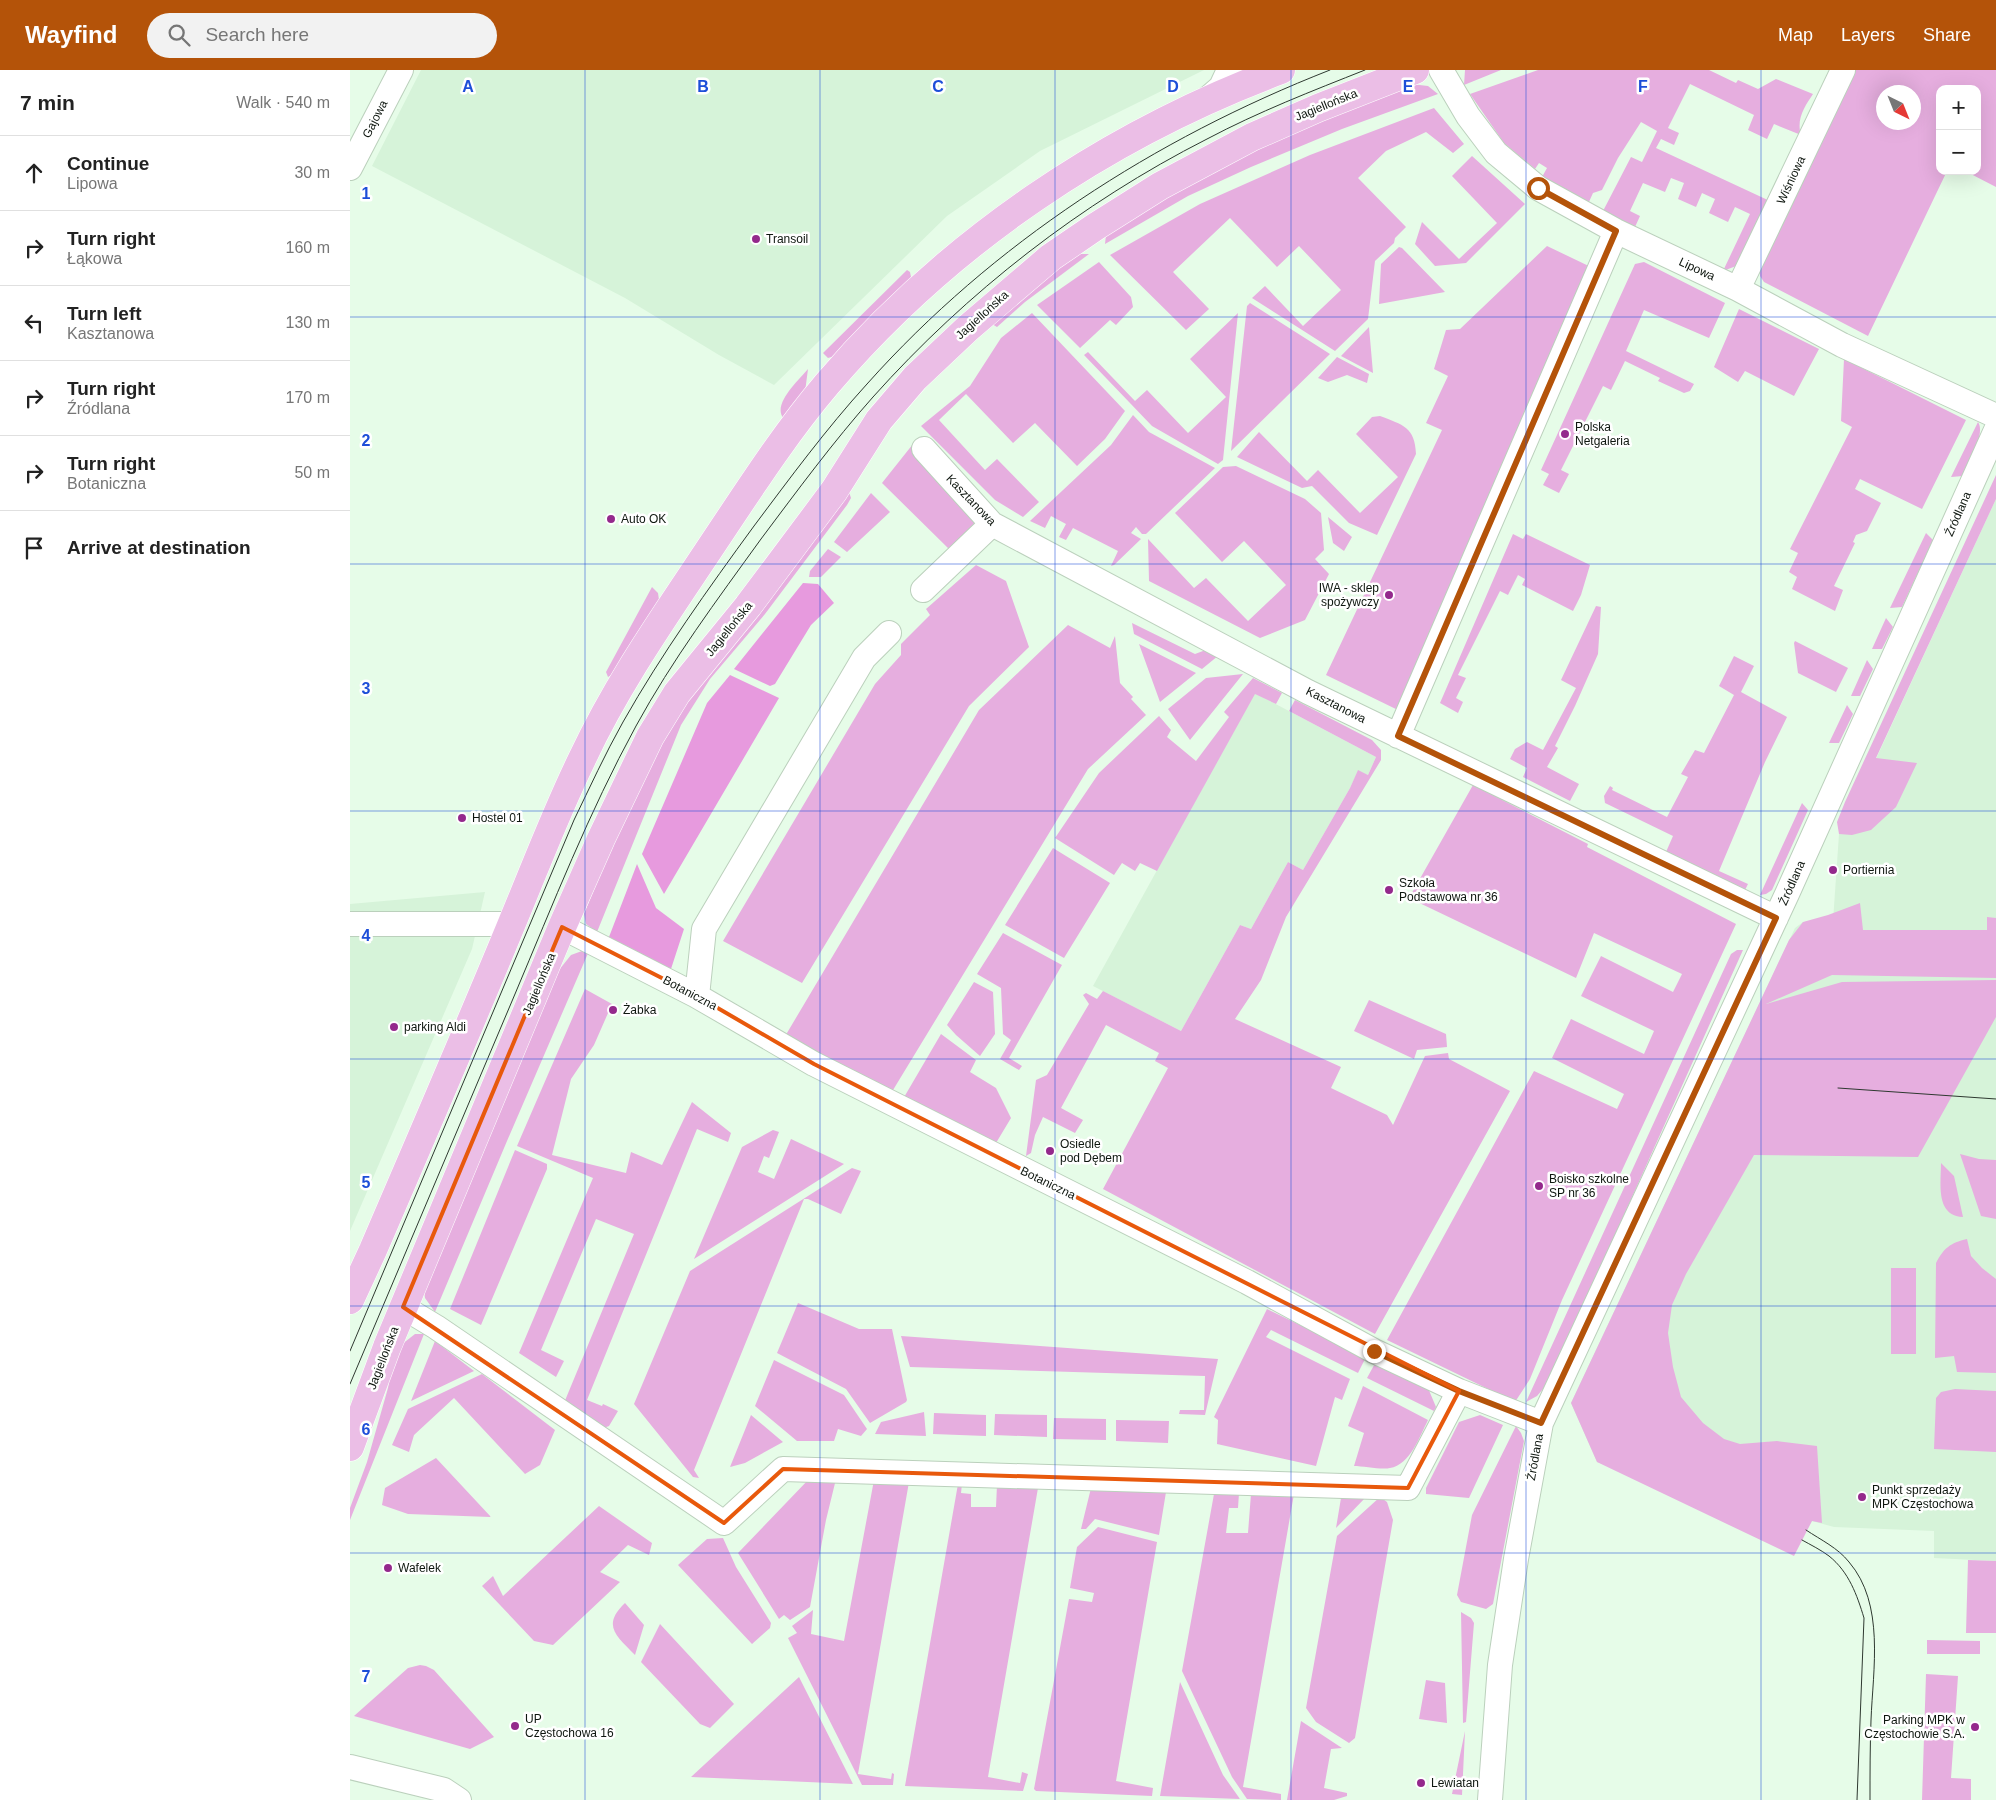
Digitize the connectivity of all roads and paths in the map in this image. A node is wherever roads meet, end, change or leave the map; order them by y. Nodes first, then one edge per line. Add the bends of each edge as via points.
1 (401, 70) edge
2 (1229, 70) edge
3 (1281, 70) edge
4 (1415, 70) edge
5 (1441, 70) edge
6 (1843, 70) edge
7 (1206, 100) junction
8 (350, 168) edge
9 (1616, 231) junction
10 (1738, 289) junction
11 (1996, 416) edge
12 (1996, 430) edge
13 (924, 450) dead end
14 (992, 524) junction
15 (923, 590) dead end
16 (889, 633) dead end
17 (1398, 736) junction
18 (1776, 918) junction
19 (350, 924) edge
20 (512, 924) junction
21 (562, 927) junction
22 (697, 996) junction
23 (350, 1300) edge
24 (403, 1307) junction
25 (1459, 1391) junction
26 (1541, 1423) junction
27 (350, 1447) edge
28 (350, 1767) edge
29 (459, 1800) edge
30 (1490, 1800) edge

1 - 8 street, Gajowa
2 - 7 street via 1221,87
3 - 7 main road
4 - 21 main road, Jagiellońska via 1252,137 1160,186 1051,257 915,378 879,420 834,491 748,606 676,693 625,786
5 - 9 street, Lipowa via 1468,116 1496,153 1538,188
6 - 10 street, Wiśniowa
7 - 20 main road via 1144,130 1019,207 934,275 827,384 774,451 638,656 582,757
9 - 10 street, Lipowa
9 - 17 street
10 - 11 street, Lipowa via 1842,345
12 - 18 street, Źródlana
13 - 14 street, Kasztanowa
14 - 15 street
14 - 17 street, Kasztanowa via 1308,692
16 - 22 street via 864,658 704,929
17 - 18 street, Kasztanowa
18 - 26 street, Źródlana
19 - 20 street
20 - 23 main road
21 - 22 street, Botaniczna
21 - 24 main road, Jagiellońska
22 - 25 street, Botaniczna via 814,1064 1247,1282 1374,1351
24 - 25 street via 724,1523 783,1469 1408,1488
24 - 27 main road, Jagiellońska
25 - 26 street, Botaniczna
26 - 30 street, Źródlana via 1500,1666
28 - 29 street via 444,1790

